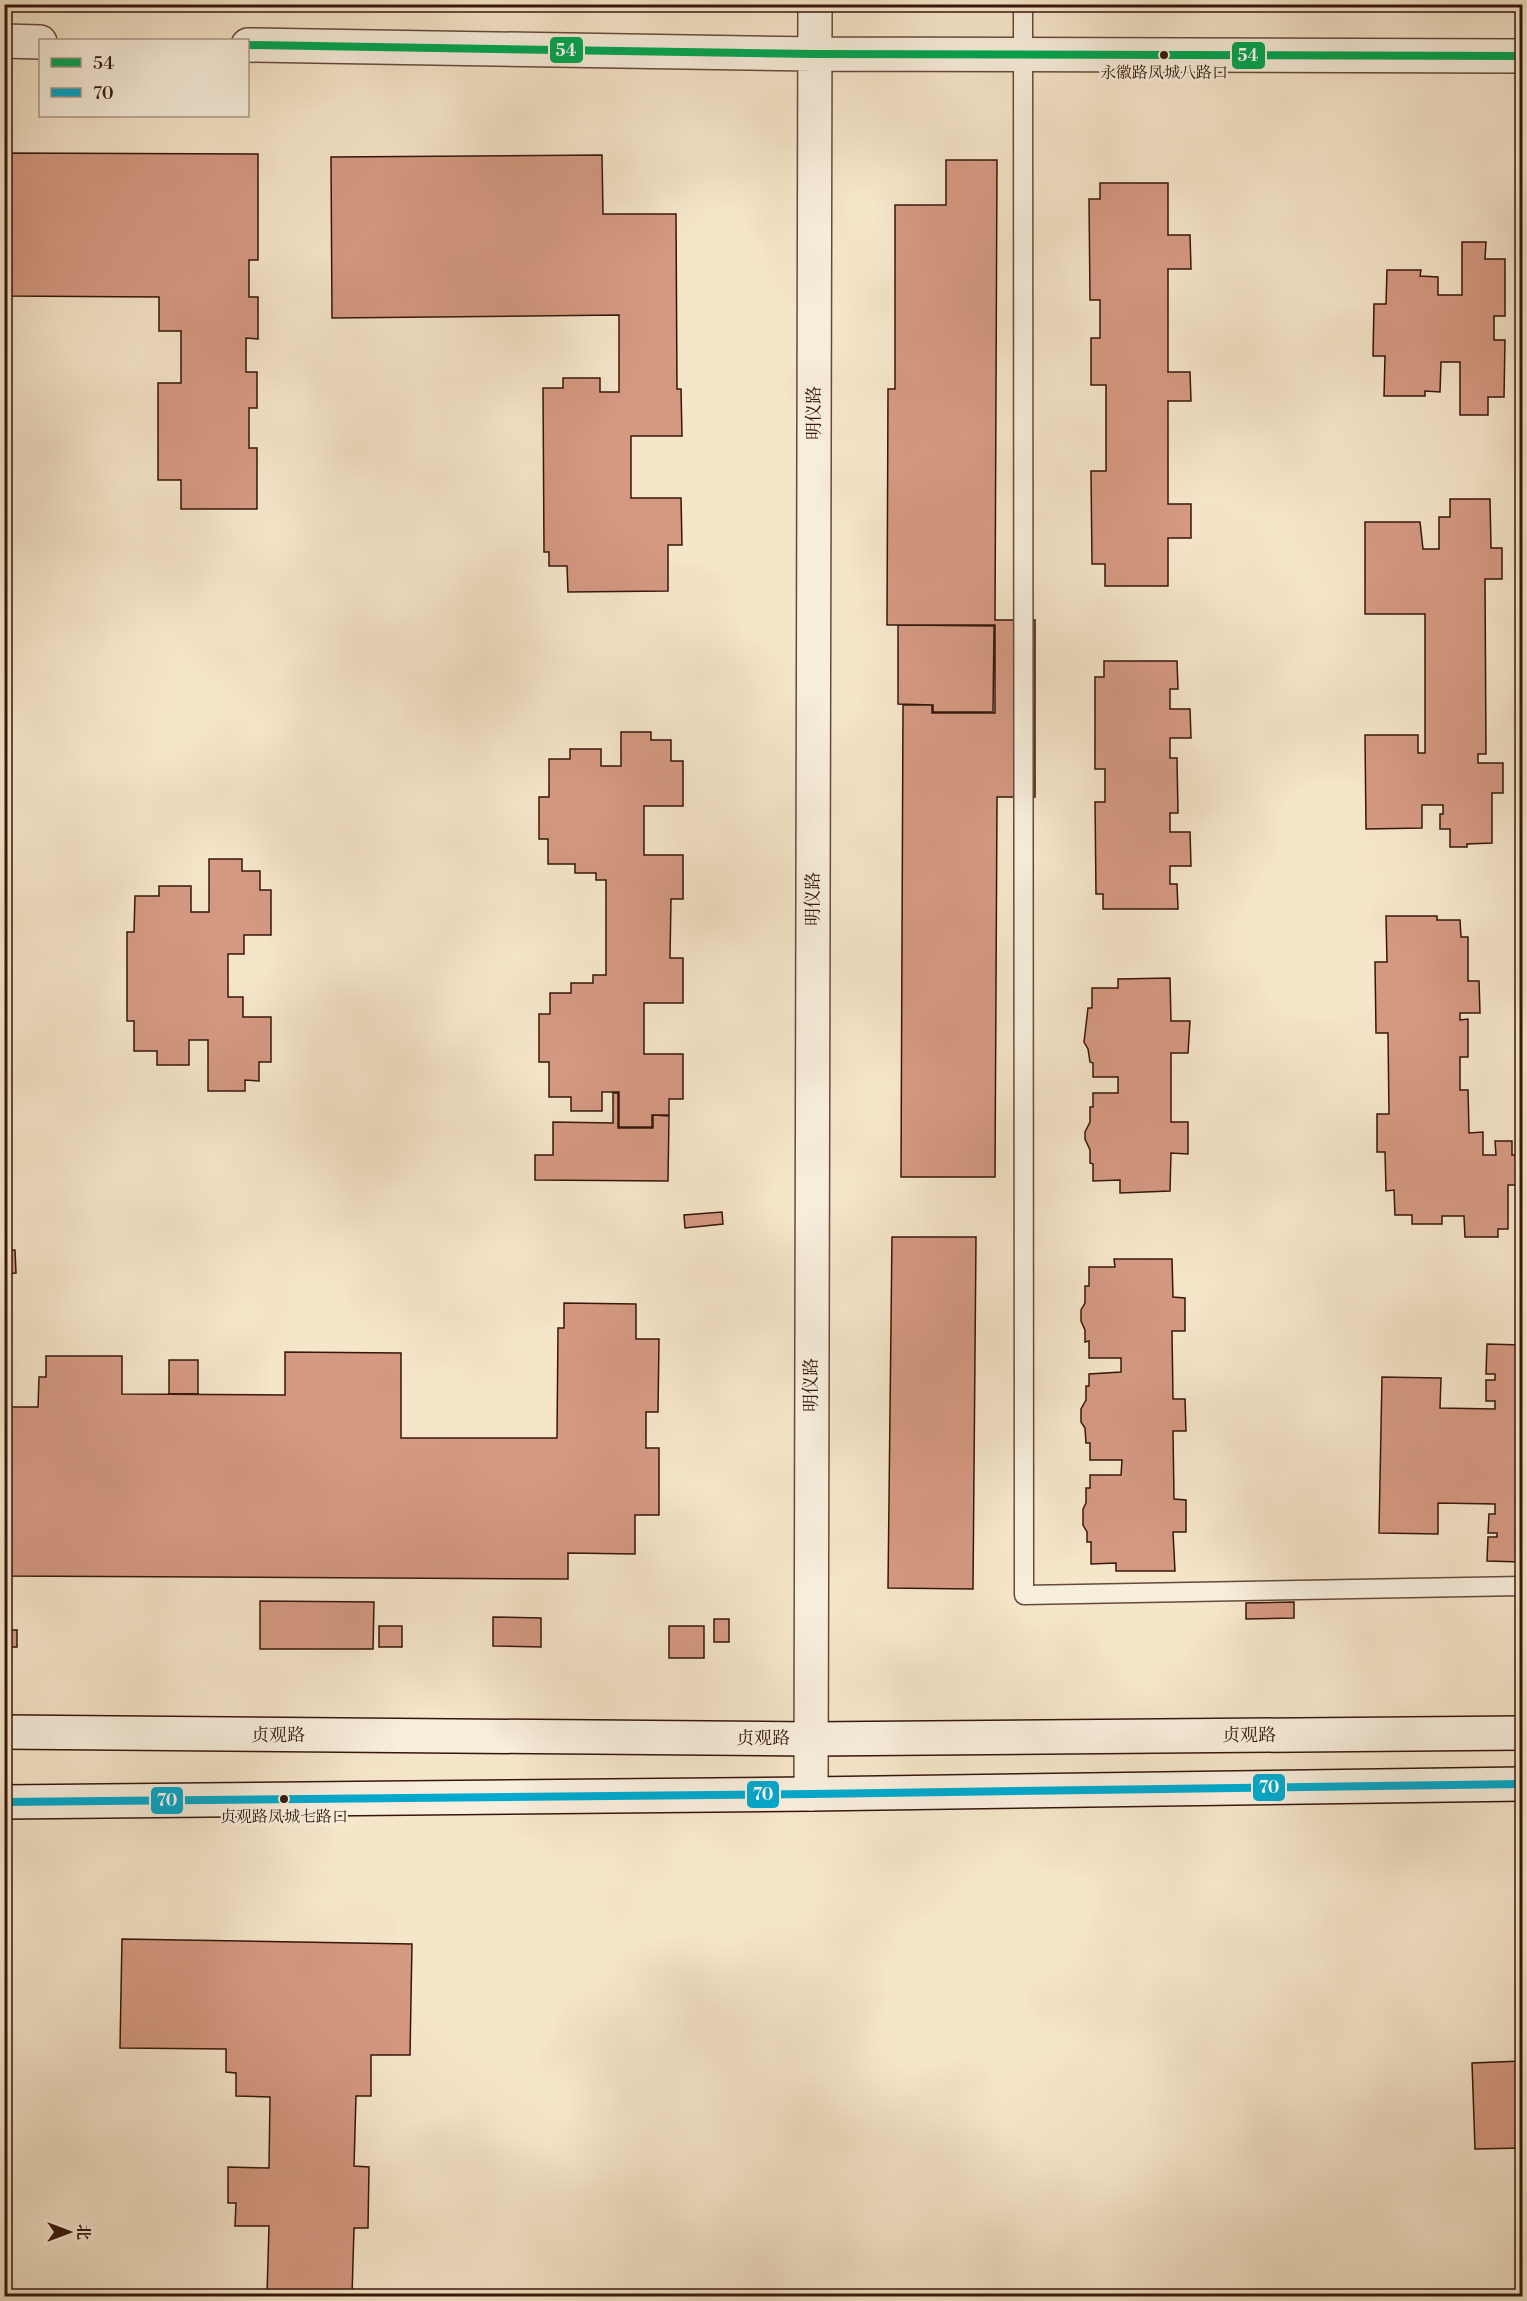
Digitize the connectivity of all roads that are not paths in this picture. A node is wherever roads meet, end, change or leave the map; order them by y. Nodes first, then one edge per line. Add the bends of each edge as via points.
1 (815, 4) edge
2 (1023, 4) edge
3 (4, 41) edge
4 (39, 42) edge
5 (249, 45) edge
6 (815, 54) junction
7 (1023, 54) junction
8 (1522, 56) edge
9 (1522, 1586) edge
10 (4, 1732) edge
11 (1522, 1733) edge
12 (811, 1739) junction
13 (1522, 1785) edge
14 (811, 1794) junction
15 (4, 1802) edge

1 - 6 street, 明仪路
2 - 7 lane
3 - 4 street
5 - 6 street
6 - 7 street
6 - 12 street, 明仪路
7 - 8 street
7 - 9 lane via 1024,1595
10 - 12 street, 贞观路
11 - 12 street, 贞观路
12 - 14 street, 明仪路
13 - 14 street
14 - 15 street

